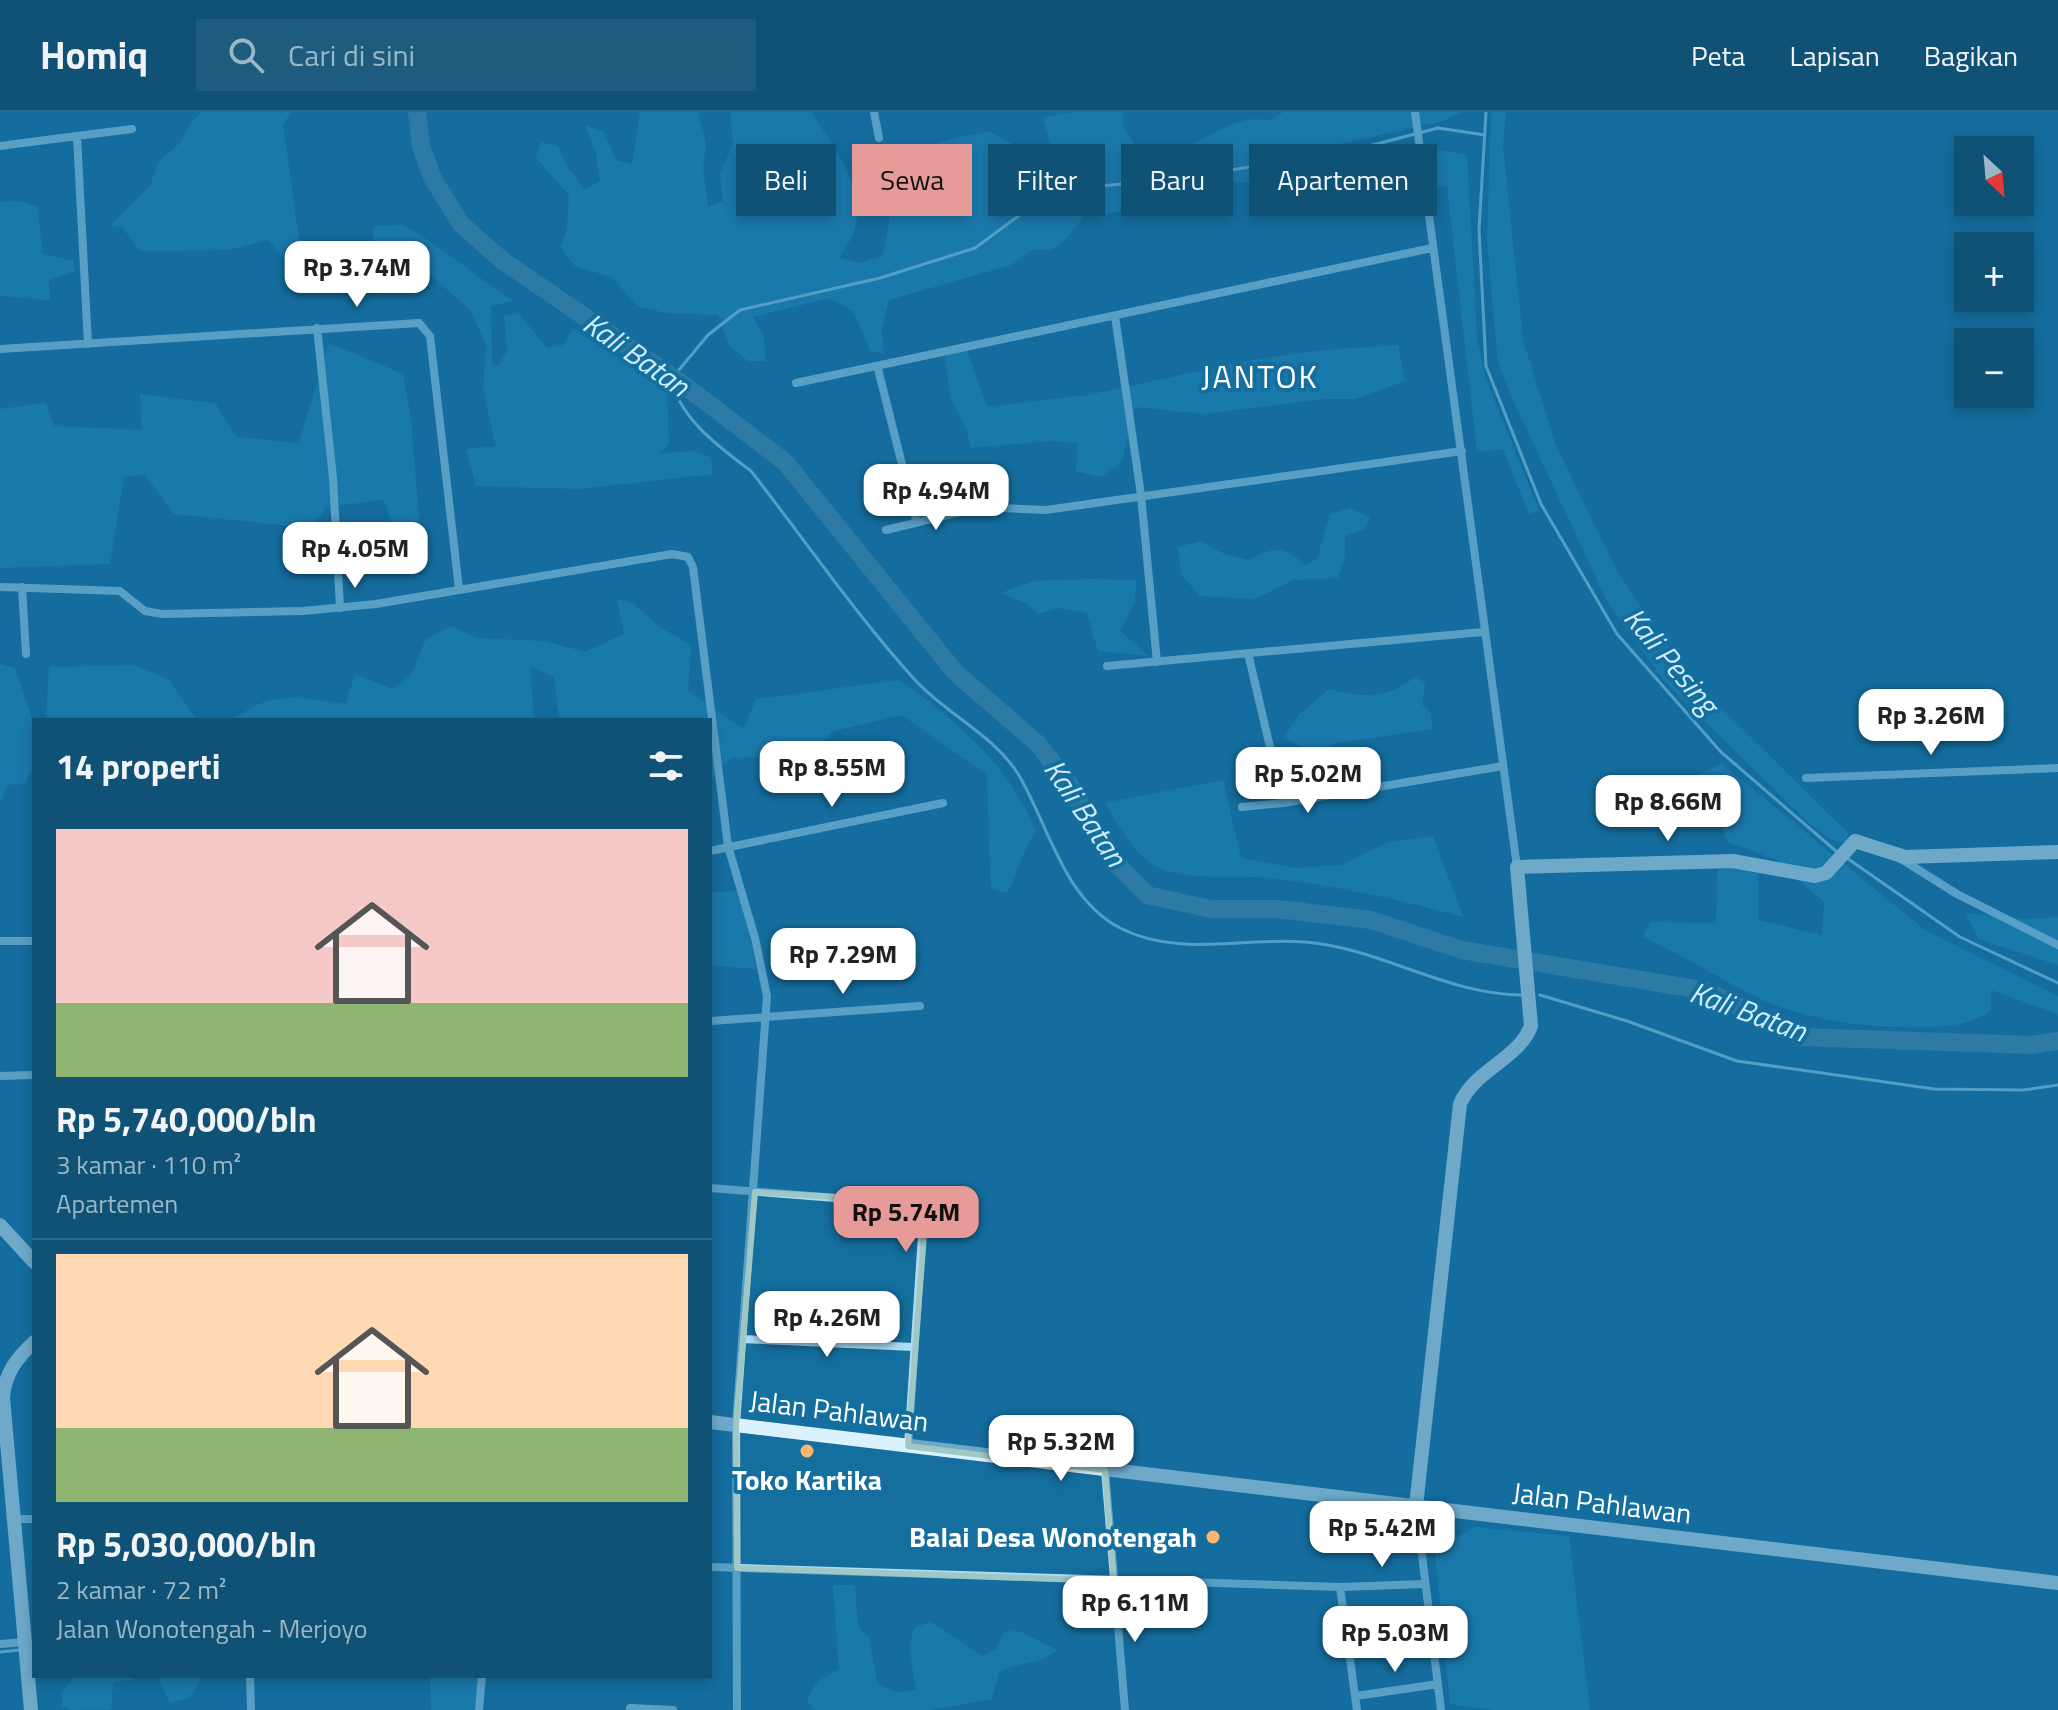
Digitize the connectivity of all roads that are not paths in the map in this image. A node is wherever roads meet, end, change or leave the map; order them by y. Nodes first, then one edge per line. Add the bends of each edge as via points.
1 (874, 112) edge
2 (1415, 112) edge
3 (132, 129) dead end
4 (77, 136) junction
5 (879, 138) dead end
6 (0, 146) edge
7 (1432, 248) junction
8 (1115, 316) junction
9 (317, 328) junction
10 (88, 344) junction
11 (0, 349) edge
12 (878, 369) junction
13 (796, 383) dead end
14 (1462, 451) junction
15 (1141, 495) junction
16 (916, 520) junction
17 (886, 530) dead end
18 (0, 587) edge
19 (22, 587) junction
20 (459, 589) junction
21 (340, 608) junction
22 (1483, 632) junction
23 (1248, 653) junction
24 (26, 654) dead end
25 (1157, 662) junction
26 (1107, 666) dead end
27 (712, 718) edge
28 (712, 721) edge
29 (1503, 766) junction
30 (2058, 768) edge
31 (1806, 778) dead end
32 (943, 803) dead end
33 (1283, 803) junction
34 (1242, 807) dead end
35 (728, 846) junction
36 (712, 850) edge
37 (2058, 852) edge
38 (1896, 855) junction
39 (1517, 867) junction
40 (0, 941) edge
41 (32, 941) edge
42 (2058, 945) edge
43 (920, 1006) dead end
44 (768, 1019) junction
45 (712, 1021) edge
46 (32, 1075) edge
47 (0, 1076) edge
48 (712, 1188) edge
49 (755, 1192) junction
50 (0, 1225) edge
51 (32, 1260) edge
52 (742, 1339) junction
53 (32, 1344) edge
54 (913, 1347) junction
55 (712, 1422) edge
56 (736, 1425) junction
57 (908, 1446) junction
58 (1105, 1470) junction
59 (1416, 1506) junction
60 (13, 1519) junction
61 (32, 1519) edge
62 (712, 1567) edge
63 (737, 1568) junction
64 (1114, 1581) junction
65 (2058, 1583) edge
66 (1425, 1584) junction
67 (1340, 1587) junction
68 (20, 1642) junction
69 (0, 1644) edge
70 (250, 1678) edge
71 (482, 1678) edge
72 (1438, 1684) junction
73 (1356, 1696) junction
74 (630, 1708) dead end
75 (31, 1710) edge
76 (251, 1710) edge
77 (479, 1710) edge
78 (673, 1710) edge
79 (737, 1710) edge
80 (1125, 1710) edge
81 (1357, 1710) edge
82 (1441, 1710) edge

1 - 5 street
2 - 7 street
3 - 4 street
4 - 6 street
4 - 10 street
7 - 8 street
7 - 14 street
8 - 12 street
8 - 15 street
9 - 10 street
9 - 20 street via 411,322 428,329
9 - 21 street
10 - 11 street
12 - 13 street
12 - 16 street
14 - 15 street
14 - 22 street
15 - 16 street via 1046,510 980,507
15 - 25 street
16 - 17 street
18 - 19 street
19 - 21 street via 120,591 145,611 162,614
19 - 24 street
20 - 21 street
20 - 27 street via 672,554 688,557
22 - 23 street
22 - 29 street
23 - 25 street
23 - 33 street
25 - 26 street
28 - 35 street
29 - 33 street
29 - 39 street
30 - 31 street
32 - 35 street
33 - 34 street
35 - 36 street
35 - 44 street via 763,969
37 - 38 street
38 - 39 street via 1855,841 1830,869 1815,876 1733,861
38 - 42 street via 1957,894
39 - 59 street via 1532,1009 1528,1034 1473,1084 1460,1104
40 - 41 street
43 - 44 street
44 - 45 street
44 - 49 street
46 - 47 street
48 - 49 street
49 - 52 street
49 - 54 street via 924,1205
50 - 51 street
52 - 54 street
52 - 56 street
53 - 60 street via 4,1381
54 - 57 street
55 - 56 street, Jalan Pahlawan
56 - 57 street, Jalan Pahlawan
56 - 63 street
57 - 58 street, Jalan Pahlawan
58 - 59 street, Jalan Pahlawan
58 - 64 street
59 - 65 street, Jalan Pahlawan
59 - 66 street
60 - 61 street
60 - 68 street
62 - 63 street
63 - 64 street
63 - 79 street
64 - 67 street
64 - 80 street
66 - 67 street
66 - 72 street
67 - 73 street
68 - 69 street
68 - 75 street
70 - 76 street
71 - 77 street
72 - 73 street
72 - 82 street
73 - 81 street
74 - 78 street

